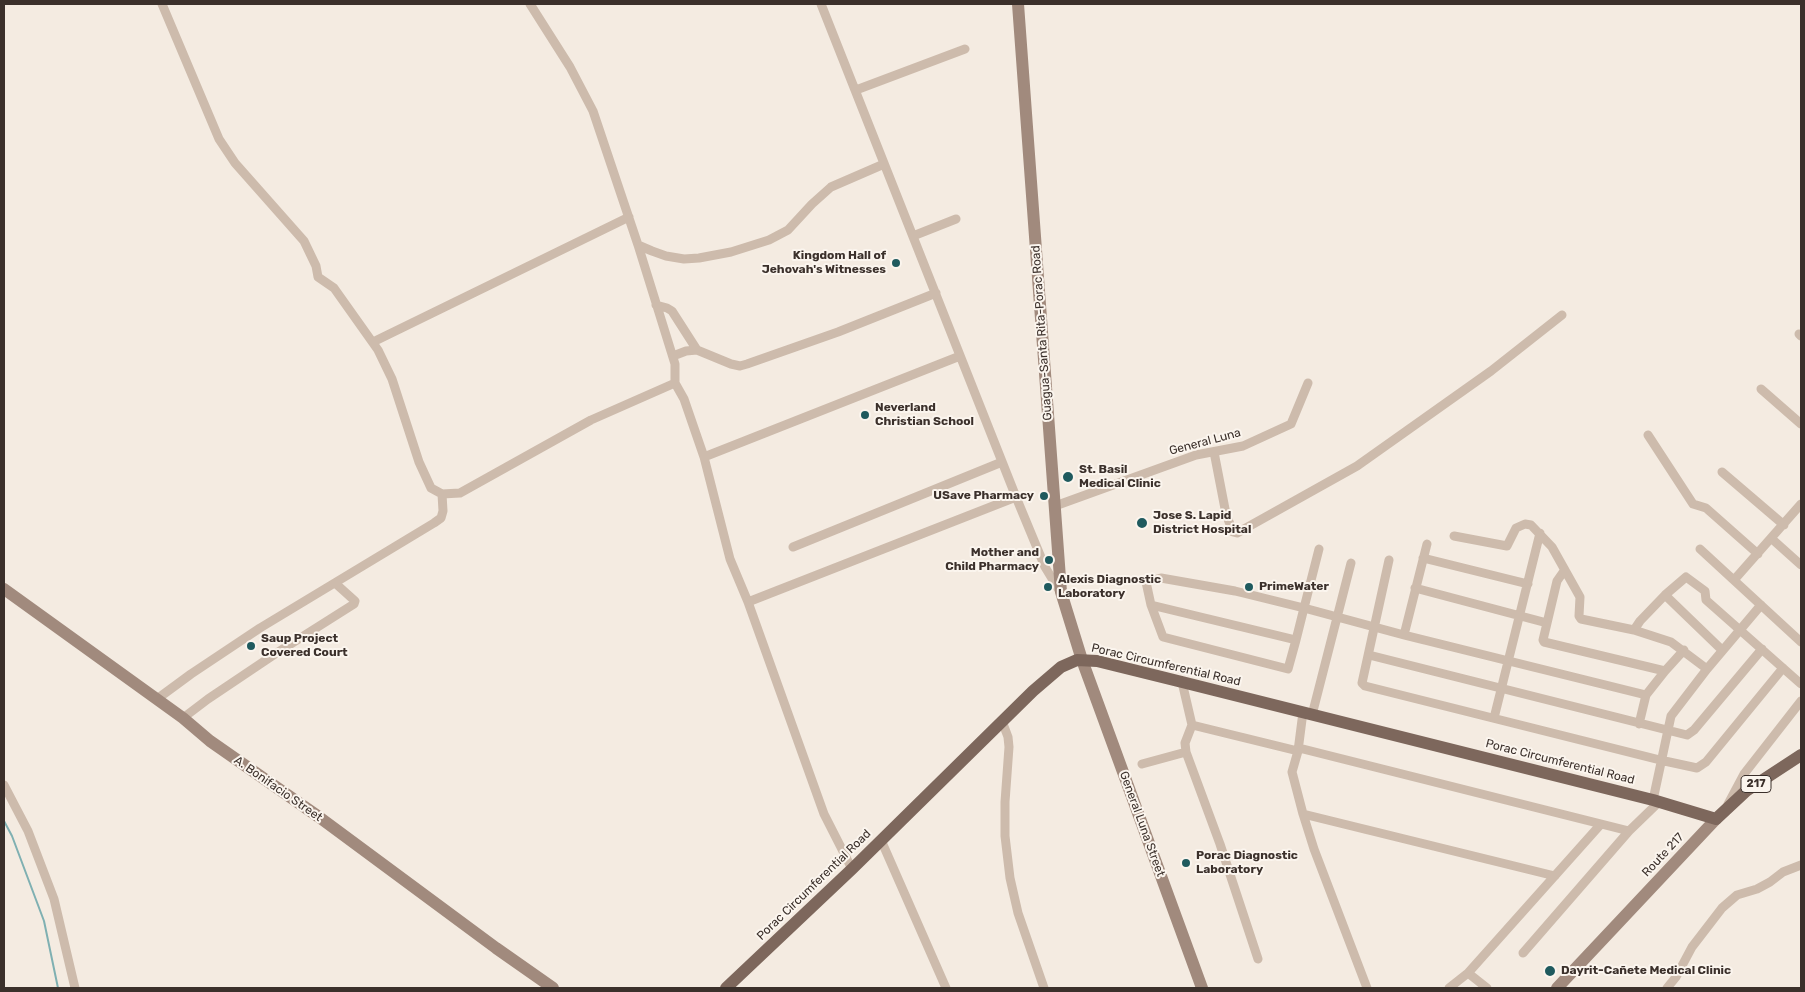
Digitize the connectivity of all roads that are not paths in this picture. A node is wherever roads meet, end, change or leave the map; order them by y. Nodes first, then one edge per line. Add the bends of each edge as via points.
1 (162, 4) edge
2 (530, 4) edge
3 (821, 4) edge
4 (1018, 4) edge
5 (965, 49) dead end
6 (856, 90) junction
7 (884, 164) junction
8 (629, 217) junction
9 (956, 219) dead end
10 (913, 236) junction
11 (638, 245) junction
12 (936, 293) junction
13 (656, 305) junction
14 (1562, 315) dead end
15 (373, 342) junction
16 (697, 350) junction
17 (673, 356) junction
18 (960, 356) junction
19 (675, 383) junction
20 (1308, 383) dead end
21 (1761, 389) dead end
22 (1801, 424) edge
23 (1648, 435) dead end
24 (1214, 452) junction
25 (704, 457) junction
26 (1002, 462) junction
27 (1722, 472) dead end
28 (442, 494) junction
29 (1016, 497) junction
30 (1801, 504) edge
31 (1055, 506) junction
32 (1784, 525) junction
33 (1540, 533) junction
34 (1454, 536) dead end
35 (1772, 539) junction
36 (1427, 544) dead end
37 (793, 547) dead end
38 (1319, 549) dead end
39 (1700, 549) dead end
40 (1758, 554) junction
41 (1424, 558) junction
42 (1389, 560) dead end
43 (1351, 563) dead end
44 (1801, 565) edge
45 (1564, 571) junction
46 (1734, 580) junction
47 (335, 583) junction
48 (1528, 584) junction
49 (1415, 588) junction
50 (4, 589) edge
51 (1061, 592) junction
52 (1665, 596) junction
53 (748, 602) junction
54 (1151, 605) junction
55 (1761, 605) junction
56 (1304, 608) junction
57 (1520, 616) junction
58 (1337, 617) junction
59 (1547, 622) junction
60 (1375, 628) junction
61 (1740, 629) junction
62 (1634, 630) junction
63 (1404, 635) junction
64 (1296, 640) junction
65 (1801, 642) edge
66 (1762, 649) junction
67 (1684, 650) junction
68 (1722, 650) junction
69 (1368, 655) junction
70 (1082, 660) junction
71 (1508, 661) junction
72 (1783, 668) junction
73 (1707, 669) junction
74 (1665, 671) junction
75 (1182, 682) junction
76 (1801, 684) edge
77 (1502, 688) junction
78 (1646, 696) junction
79 (157, 699) junction
80 (1801, 701) edge
81 (1308, 713) junction
82 (183, 718) junction
83 (1494, 718) junction
84 (1002, 721) junction
85 (1639, 724) junction
86 (1192, 725) junction
87 (1668, 732) junction
88 (1298, 750) junction
89 (1186, 752) junction
90 (1801, 755) edge
91 (1660, 760) junction
92 (1142, 764) dead end
93 (4, 785) edge
94 (1656, 801) junction
95 (1726, 808) junction
96 (1303, 814) junction
97 (1716, 819) junction
98 (1601, 824) junction
99 (1629, 831) junction
100 (881, 840) junction
101 (1801, 865) edge
102 (852, 869) junction
103 (1555, 876) junction
104 (1523, 953) dead end
105 (1258, 959) dead end
106 (1468, 973) junction
107 (731, 987) edge
108 (75, 988) edge
109 (553, 988) edge
110 (946, 988) edge
111 (1044, 988) edge
112 (1202, 988) edge
113 (1367, 988) edge
114 (1449, 988) edge
115 (1487, 988) edge
116 (1557, 988) edge
117 (1667, 988) edge

1 - 15 street via 219,139 235,163 304,240 318,277 334,288
2 - 8 street via 570,67 593,111
3 - 6 street
4 - 31 main road, Guagua-Santa Rita-Porac Road
5 - 6 street
6 - 7 street
7 - 10 street
7 - 11 street via 831,187 788,230 769,240 722,254 684,259
8 - 11 street
8 - 15 street
9 - 10 street
10 - 12 street
11 - 13 street
12 - 16 street via 740,366
12 - 18 street
13 - 16 street via 672,311
13 - 17 street
14 - 24 street via 1492,371 1357,466 1237,533 1233,532 1226,514
15 - 28 street via 392,379 425,478 431,488
16 - 17 street
17 - 19 street
18 - 25 street
18 - 26 street
19 - 25 street via 684,399
19 - 28 street via 591,420 460,493
20 - 24 street, General Luna via 1291,424 1243,446
21 - 22 street
23 - 40 street via 1693,504 1706,508
24 - 31 street, General Luna via 1196,455
25 - 53 street via 730,559
26 - 29 street
26 - 37 street
27 - 32 street
28 - 47 street via 440,518
29 - 51 street via 1045,567
29 - 53 street
30 - 32 street
31 - 51 main road, Guagua-Santa Rita-Porac Road
32 - 35 street
33 - 34 street via 1531,525 1522,524 1515,529 1507,546
33 - 45 street via 1552,547
33 - 48 street
35 - 40 street
35 - 44 street
36 - 41 street
38 - 56 street
39 - 46 street
40 - 46 street
41 - 48 street
41 - 49 street
42 - 60 street
43 - 58 street
45 - 59 street via 1557,581
45 - 62 street via 1580,598 1581,619
46 - 55 street
47 - 79 street via 260,628
47 - 82 street via 355,601 354,604
48 - 57 street
49 - 57 street
49 - 63 street
50 - 79 main road, A. Bonifacio Street
51 - 70 main road, Guagua-Santa Rita-Porac Road
52 - 61 street via 1686,577 1705,592 1706,600
52 - 62 street
52 - 68 street
53 - 102 street via 824,814
54 - 56 street via 1146,582 1161,578
54 - 64 street
54 - 64 street via 1163,637 1288,669
55 - 61 street
55 - 65 street
56 - 58 street
56 - 64 street
57 - 59 street
57 - 71 street
58 - 60 street
58 - 81 street
59 - 74 street via 1545,643
60 - 63 street
60 - 69 street
61 - 66 street
61 - 68 street
62 - 67 street via 1671,642
63 - 71 street
66 - 72 street
66 - 87 street via 1691,733 1687,736
67 - 73 street
67 - 74 street
68 - 73 street
69 - 77 street
69 - 83 street via 1363,686
70 - 75 main road, Porac Circumferential Road
70 - 84 main road, Porac Circumferential Road via 1061,667
70 - 112 main road, General Luna Street
71 - 77 street
71 - 78 street
72 - 76 street
72 - 91 street via 1701,767
73 - 87 street via 1671,716
74 - 78 street
75 - 81 main road, Porac Circumferential Road
75 - 86 street
77 - 83 street
77 - 85 street
78 - 85 street
79 - 82 main road, A. Bonifacio Street
80 - 95 street via 1744,774
81 - 88 street
81 - 94 main road, Porac Circumferential Road
82 - 109 main road, A. Bonifacio Street via 210,741
83 - 91 street
84 - 100 main road, Porac Circumferential Road
84 - 111 street via 1009,747 1005,836 1010,878 1018,913
85 - 87 street
86 - 88 street
86 - 89 street via 1185,743
87 - 91 street
88 - 96 street via 1292,772
88 - 98 street
89 - 92 street
89 - 105 street
90 - 95 main road, Route 217 / 217 via 1746,790
91 - 94 street
93 - 108 street via 28,830 54,900
94 - 97 main road, Porac Circumferential Road
94 - 99 street
95 - 97 main road, Route 217 / 217
96 - 103 street
96 - 113 street
97 - 116 main road, Route 217 / 217
98 - 99 street
98 - 103 street
99 - 104 street
100 - 102 main road, Porac Circumferential Road
100 - 110 street
101 - 117 street via 1757,889 1737,895 1722,908 1692,947
102 - 107 main road, Porac Circumferential Road
103 - 106 street
106 - 114 street
106 - 115 street

